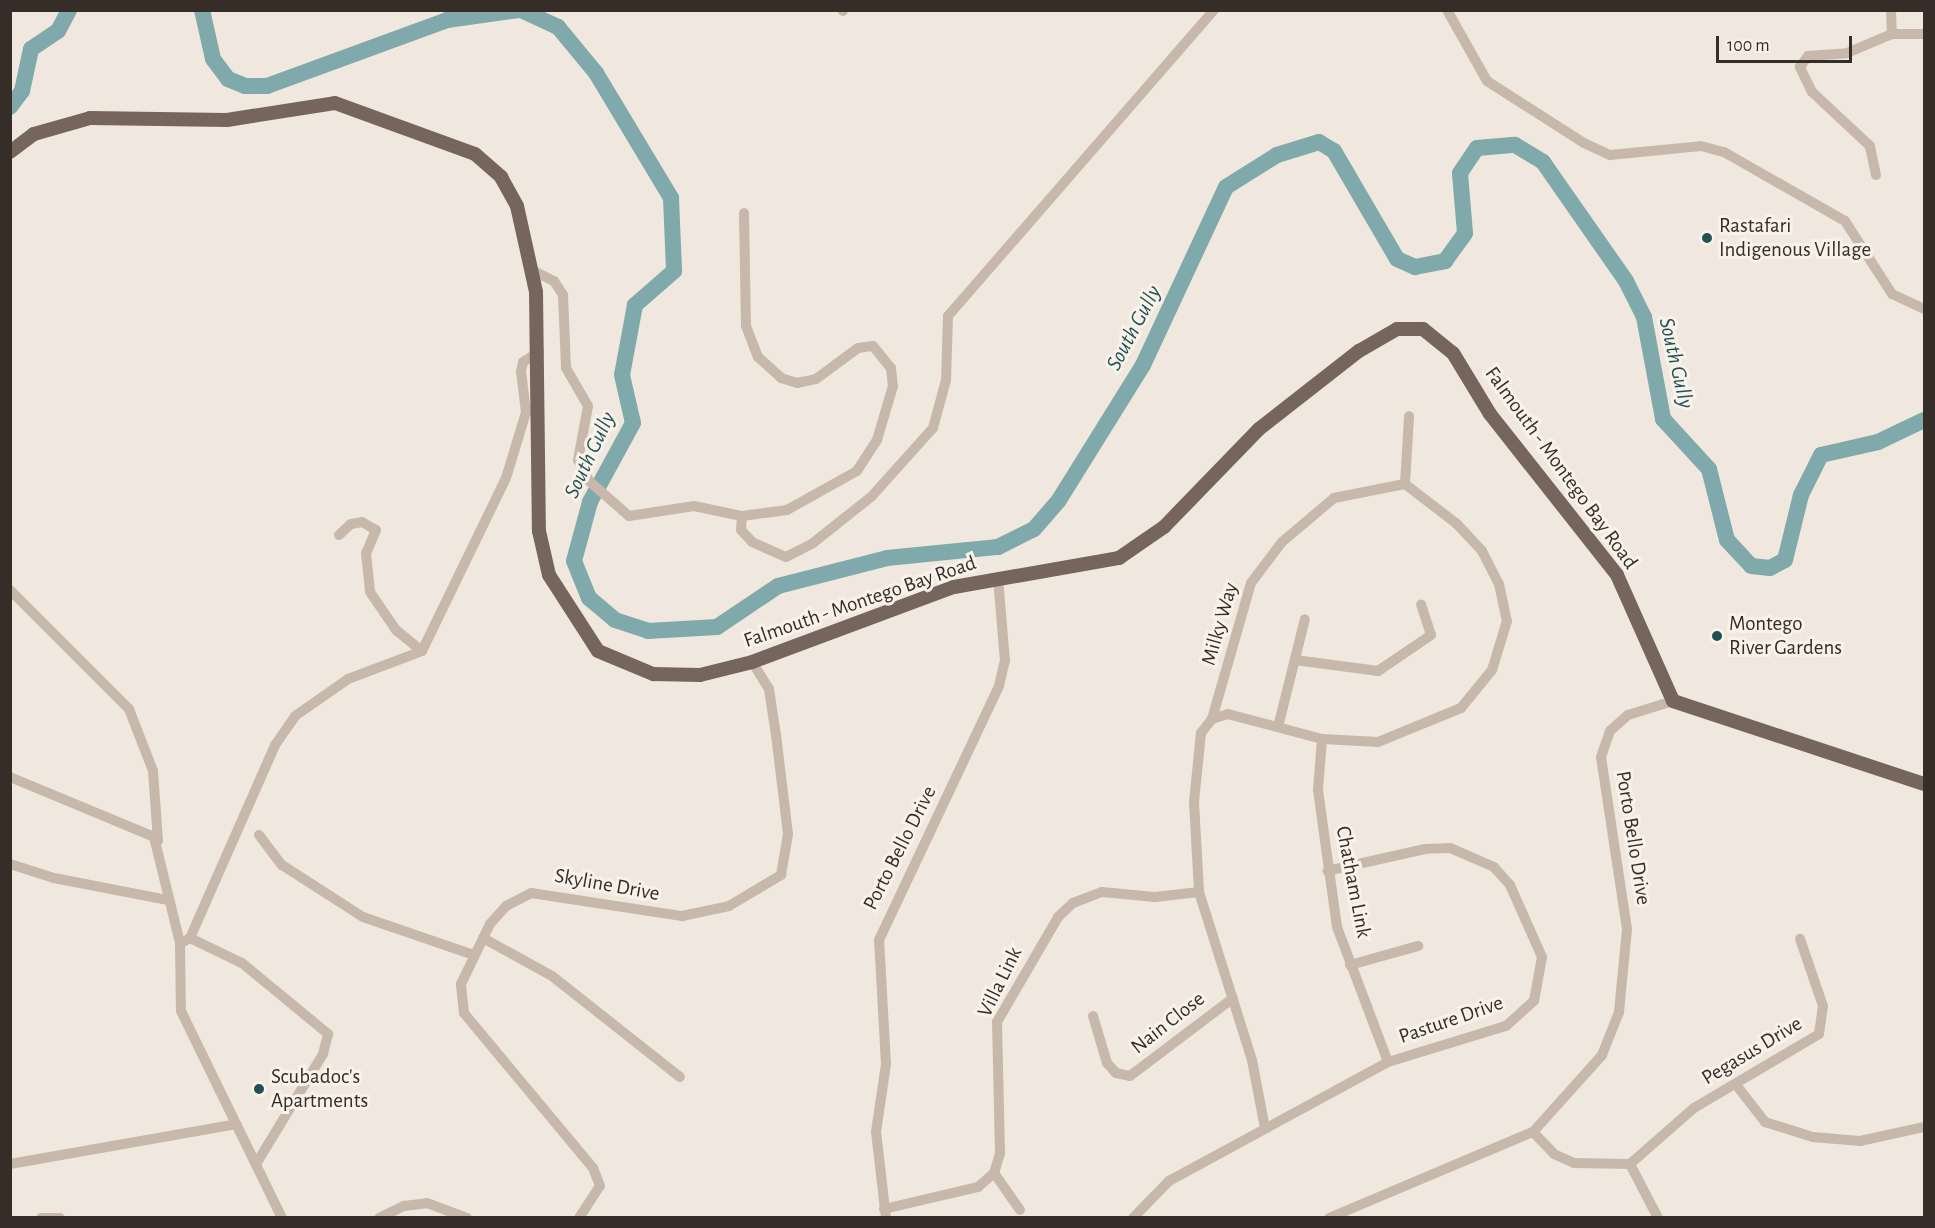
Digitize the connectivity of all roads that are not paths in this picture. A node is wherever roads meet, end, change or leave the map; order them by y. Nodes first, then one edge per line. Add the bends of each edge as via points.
1 (1214, 10) edge
2 (1447, 10) edge
3 (1891, 10) edge
4 (1892, 34) junction
5 (1924, 34) edge
6 (10, 152) edge
7 (1876, 175) dead end
8 (744, 213) dead end
9 (531, 270) junction
10 (1924, 309) edge
11 (538, 352) junction
12 (1409, 416) dead end
13 (1405, 484) junction
14 (742, 516) junction
15 (339, 536) dead end
16 (998, 577) junction
17 (10, 590) edge
18 (1421, 605) dead end
19 (1305, 619) dead end
20 (422, 651) junction
21 (1295, 660) junction
22 (752, 662) junction
23 (1673, 701) junction
24 (1212, 719) junction
25 (1278, 727) junction
26 (1322, 739) junction
27 (10, 777) edge
28 (1924, 784) edge
29 (259, 835) dead end
30 (158, 847) junction
31 (10, 864) edge
32 (1327, 871) junction
33 (1199, 892) junction
34 (166, 900) junction
35 (483, 938) junction
36 (1800, 939) dead end
37 (185, 941) junction
38 (1418, 946) dead end
39 (471, 954) junction
40 (1350, 965) junction
41 (1233, 998) junction
42 (1093, 1016) dead end
43 (1388, 1062) junction
44 (680, 1077) dead end
45 (1737, 1086) junction
46 (236, 1124) junction
47 (1924, 1127) edge
48 (1265, 1128) junction
49 (1533, 1132) junction
50 (10, 1164) edge
51 (256, 1164) junction
52 (1630, 1164) junction
53 (994, 1173) junction
54 (1020, 1210) dead end
55 (885, 1213) edge
56 (41, 1218) edge
57 (60, 1218) edge
58 (282, 1218) edge
59 (380, 1218) edge
60 (467, 1218) edge
61 (579, 1218) edge
62 (1133, 1218) edge
63 (1329, 1218) edge
64 (1658, 1218) edge

1 - 14 street via 948,316 946,380 933,428 872,496 813,543 786,557 753,542 741,530
2 - 10 street via 1487,81 1584,143 1610,155 1713,148 1845,221 1892,294
3 - 4 street
4 - 5 street
4 - 7 street via 1847,53 1808,56 1800,67 1812,92 1870,146
6 - 9 main road, Falmouth - Montego Bay Road via 34,134 90,118 227,120 335,103 386,117 475,154 501,177 517,206
8 - 14 street via 746,326 758,357 781,378 797,383 816,379 858,348 873,346 886,356 893,386 877,440 857,471 787,510
9 - 11 main road, Falmouth - Montego Bay Road
9 - 14 street via 554,281 563,295 566,368 588,406 578,460 589,481 629,516 694,506
11 - 20 street via 520,371 526,412 506,478
11 - 22 main road, Falmouth - Montego Bay Road via 539,531 549,575 578,628 598,651 653,674 700,675
12 - 13 street
13 - 24 street, Milky Way via 1334,498 1282,542 1251,583
13 - 26 street via 1457,524 1482,551 1501,594 1507,621 1502,647 1480,689 1461,708 1378,742
15 - 20 street via 351,524 362,522 376,530 366,553 370,592 396,630
16 - 22 main road, Falmouth - Montego Bay Road
16 - 23 main road, Falmouth - Montego Bay Road via 1103,564 1138,549 1259,429 1341,365 1397,329 1423,329 1453,353 1490,414 1617,575
16 - 55 street, Porto Bello Drive via 1005,661 999,686 879,940 886,1064 876,1132
17 - 30 street via 129,709 153,771
18 - 21 street via 1431,635 1378,671
19 - 21 street
20 - 37 street via 348,679 295,716 275,745
21 - 25 street
22 - 35 street, Skyline Drive via 769,689 776,735 788,834 781,875 729,906 682,916 531,893 506,906
23 - 28 main road
23 - 49 street, Porto Bello Drive via 1628,715 1605,742 1602,774 1618,846 1627,929 1619,1012 1602,1055
24 - 25 street via 1228,714
24 - 33 street, Milky Way via 1199,741 1194,802
25 - 26 street
26 - 32 street, Chatham Link via 1318,790
27 - 30 street via 147,830
29 - 39 street via 282,865 363,917
30 - 34 street
31 - 34 street via 54,878
32 - 40 street, Chatham Link
32 - 43 street, Pasture Drive via 1425,849 1473,854 1510,885 1542,957 1542,983 1522,1016 1506,1026
33 - 41 street, Milky Way
33 - 53 street, Villa Link via 1155,897 1102,892 1073,903 1058,917 997,1022 1000,1153
34 - 37 street
35 - 39 street, Skyline Drive
35 - 44 street via 570,989
36 - 45 street, Pegasus Drive via 1823,1006 1824,1025 1819,1034
37 - 46 street via 181,1011
37 - 51 street via 264,978 328,1035 323,1054
38 - 40 street
39 - 61 street, Skyline Drive via 461,984 464,1013 592,1168 600,1186
40 - 43 street, Chatham Link
41 - 42 street, Nain Close via 1130,1076 1116,1073 1107,1063
41 - 48 street, Milky Way
43 - 48 street, Pasture Drive
45 - 47 street via 1765,1122 1813,1137 1860,1141
45 - 52 street, Pegasus Drive via 1694,1108
46 - 50 street
46 - 51 street
48 - 62 street, Pasture Drive via 1169,1181
49 - 52 street via 1554,1154 1574,1163
49 - 63 street, Porto Bello Drive
51 - 58 street
52 - 64 street
53 - 54 street
53 - 55 street via 978,1188
56 - 57 street
59 - 60 street via 404,1206 427,1203

